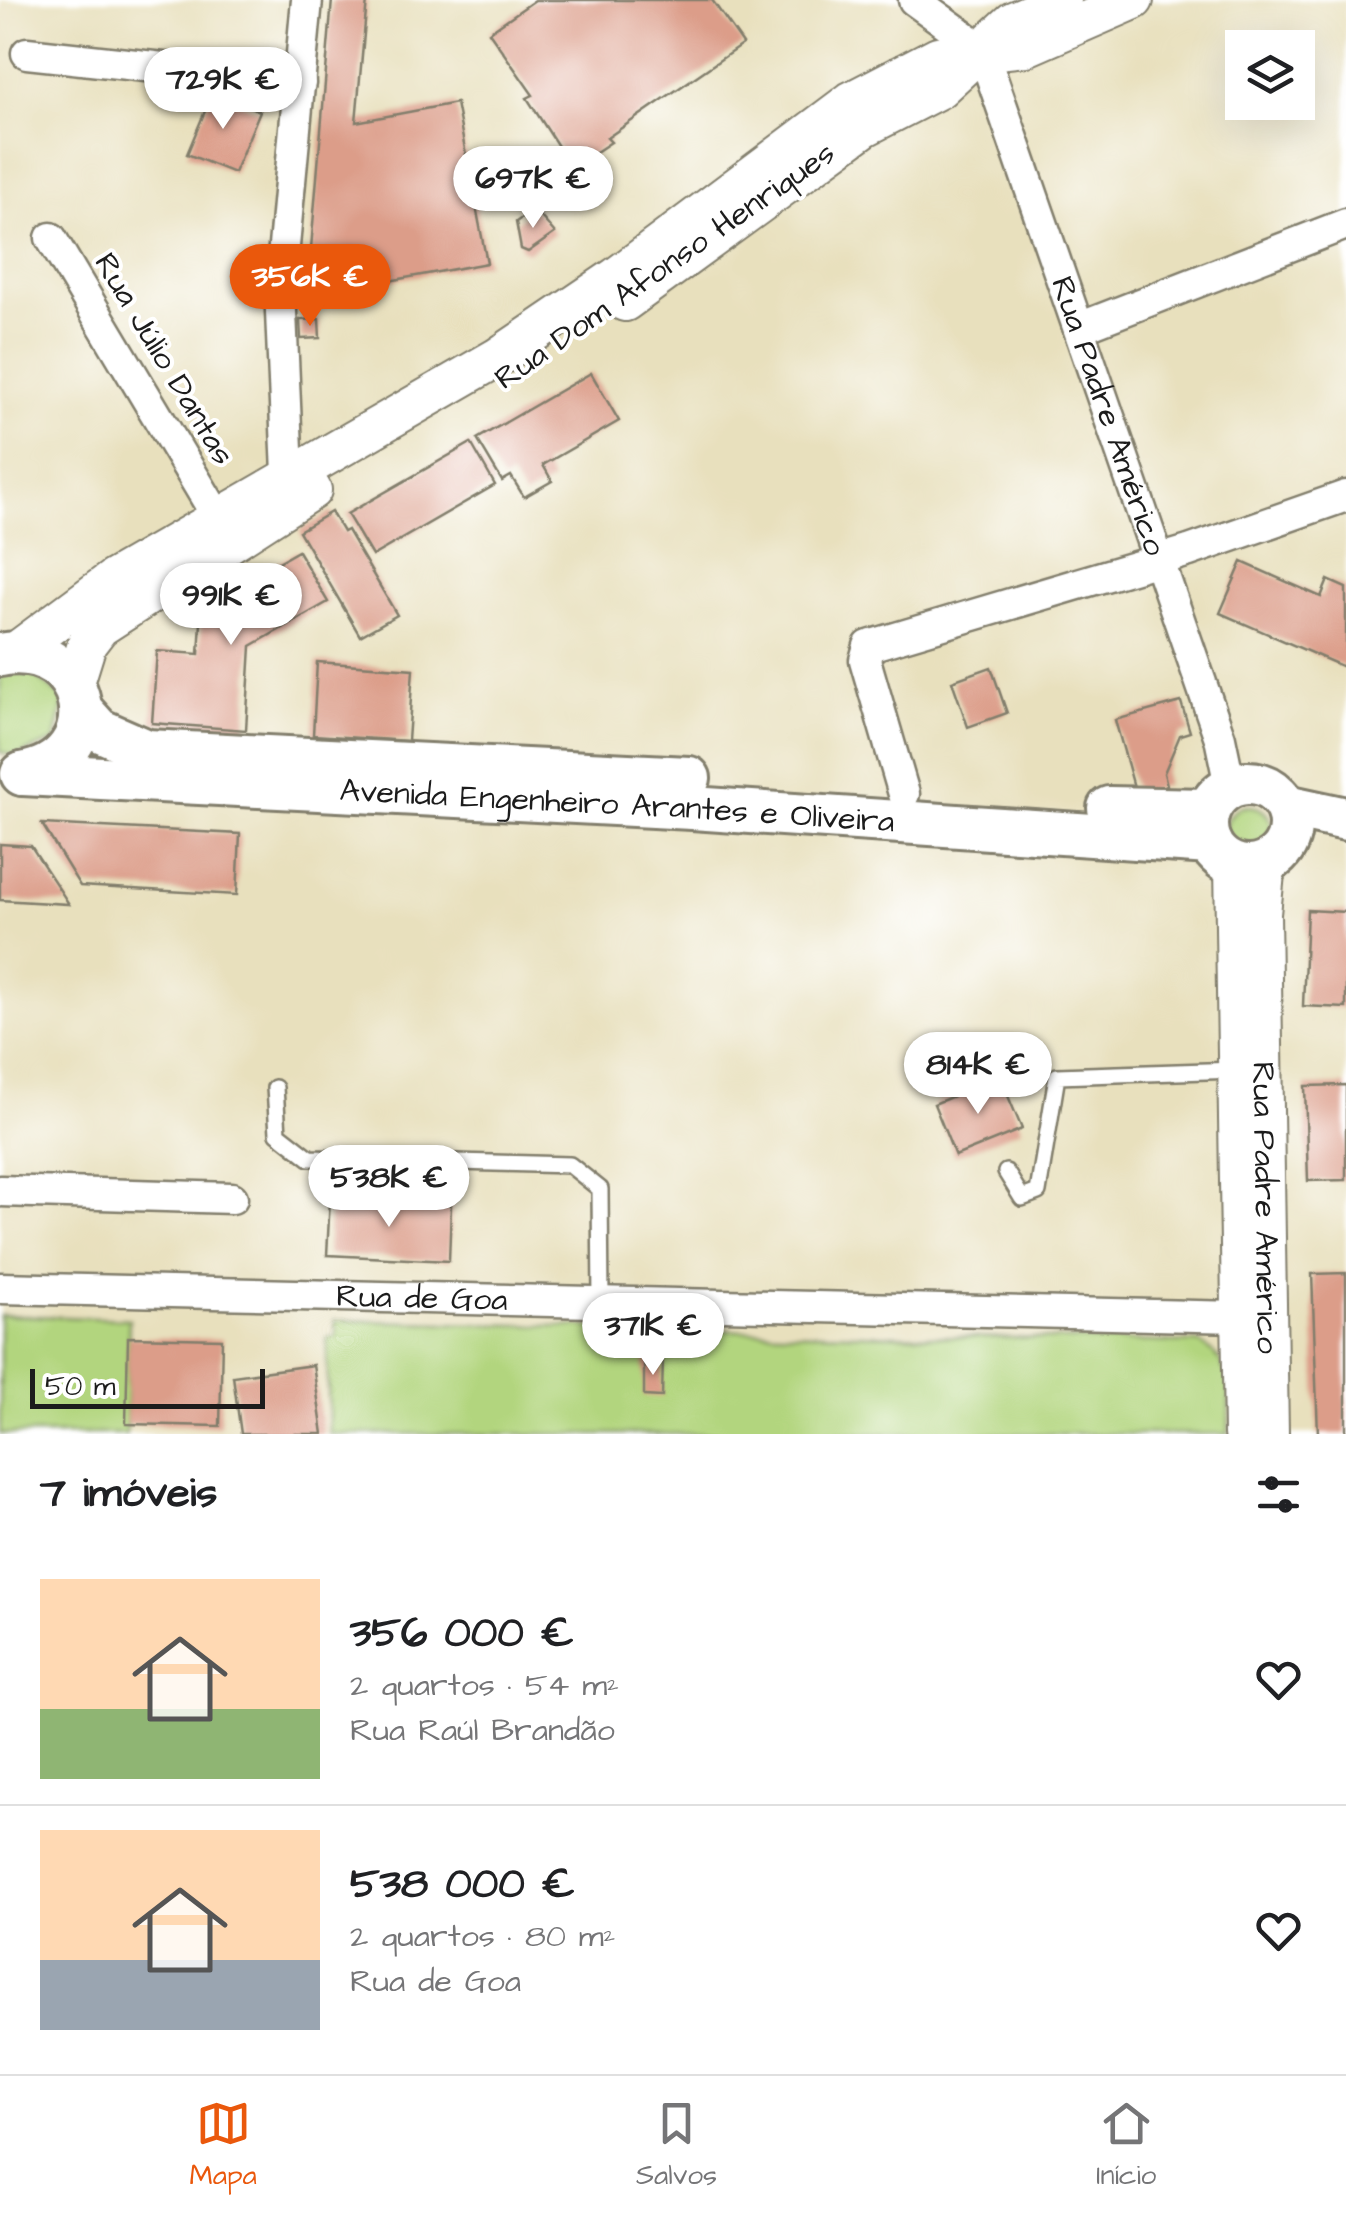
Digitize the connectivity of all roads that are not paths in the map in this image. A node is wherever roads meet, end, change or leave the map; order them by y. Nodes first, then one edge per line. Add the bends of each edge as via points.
1 (307, 0) edge
2 (914, 0) edge
3 (1062, 0) edge
4 (1134, 0) edge
5 (982, 49) junction
6 (27, 53) dead end
7 (300, 83) junction
8 (1346, 224) edge
9 (51, 238) dead end
10 (1079, 328) junction
11 (288, 490) junction
12 (1346, 496) edge
13 (217, 516) junction
14 (1159, 560) junction
15 (8, 653) edge
16 (78, 698) junction
17 (12, 773) edge
18 (904, 794) junction
19 (1346, 819) edge
20 (1246, 830) junction
21 (1346, 843) edge
22 (1236, 1070) junction
23 (275, 1088) dead end
24 (1006, 1172) dead end
25 (0, 1191) edge
26 (232, 1198) dead end
27 (0, 1288) edge
28 (600, 1301) junction
29 (1253, 1316) junction
30 (1243, 1434) edge
31 (1269, 1434) edge

1 - 7 street
2 - 5 street
3 - 5 street, Rua Dom Afonso Henriques via 1013,20
4 - 5 street, Rua Dom Afonso Henriques via 1026,47
5 - 10 street, Rua Padre Américo
5 - 11 street, Rua Dom Afonso Henriques via 938,56 851,101 616,277
6 - 7 street
7 - 11 street via 280,289
8 - 10 street
9 - 13 street, Rua Júlio Dantas
10 - 14 street, Rua Padre Américo
11 - 13 street, Rua Dom Afonso Henriques
11 - 16 street, Rua Dom Afonso Henriques via 100,626 87,644
12 - 14 street
13 - 15 street, Rua Dom Afonso Henriques
14 - 18 street via 869,646 866,660
14 - 20 street, Rua Padre Américo
15 - 16 main road, Rua Dom Afonso Henriques via 50,660
16 - 17 main road, Rua Dom Afonso Henriques via 71,746 42,770
16 - 18 main road, Avenida Engenheiro Arantes e Oliveira via 99,730 147,751
17 - 20 main road, Avenida Engenheiro Arantes e Oliveira
18 - 20 main road, Avenida Engenheiro Arantes e Oliveira via 1153,811
19 - 20 main road, Avenida Engenheiro Arantes e Oliveira
20 - 21 main road, Avenida Engenheiro Arantes e Oliveira
20 - 22 street, Rua Padre Américo
20 - 29 street, Rua Padre Américo via 1261,914
22 - 24 lane via 1057,1076 1038,1192 1022,1198
22 - 29 street, Rua Padre Américo
23 - 28 lane via 278,1133 310,1158 570,1165 600,1190
25 - 26 street
27 - 28 street, Rua de Goa
28 - 29 street, Rua de Goa
29 - 30 street, Rua Padre Américo
29 - 31 street, Rua Padre Américo

